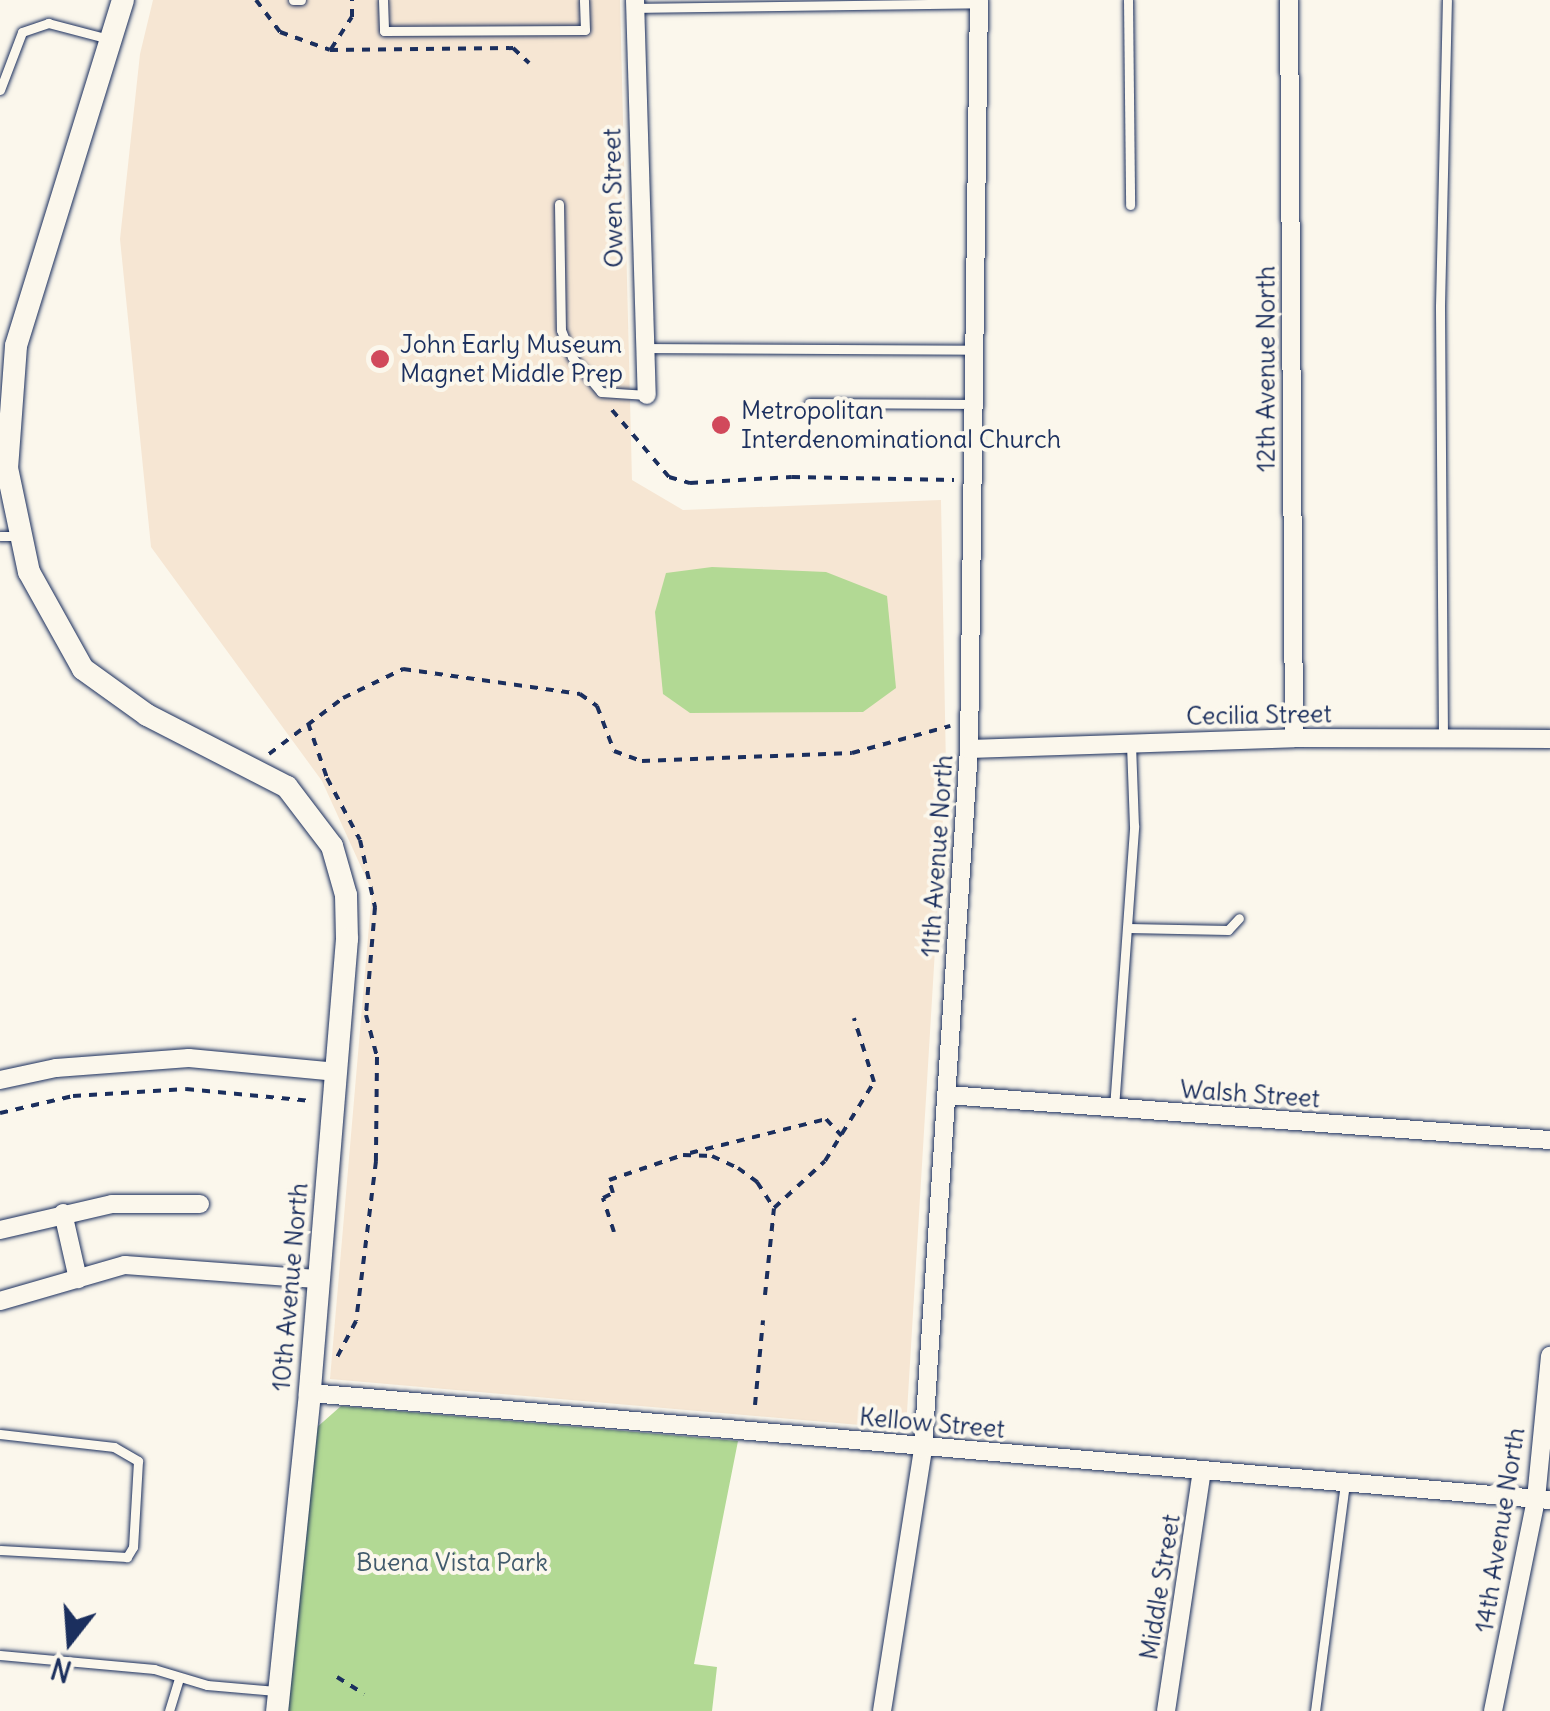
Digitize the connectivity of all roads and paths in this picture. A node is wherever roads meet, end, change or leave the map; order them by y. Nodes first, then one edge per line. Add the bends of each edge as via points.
1 (123, 0) edge
2 (293, 0) edge
3 (301, 0) edge
4 (352, 0) edge
5 (383, 0) edge
6 (584, 0) edge
7 (1128, 0) edge
8 (1290, 0) edge
9 (1447, 0) edge
10 (979, 2) edge
11 (635, 4) edge
12 (112, 40) junction
13 (330, 50) dead end
14 (0, 90) edge
15 (558, 204) dead end
16 (1130, 205) dead end
17 (641, 348) junction
18 (974, 350) junction
19 (5, 374) edge
20 (647, 395) joint
21 (809, 403) dead end
22 (974, 404) junction
23 (612, 410) dead end
24 (3, 425) edge
25 (958, 480) dead end
26 (9, 536) edge
27 (970, 719) junction
28 (1294, 738) junction
29 (1443, 738) junction
30 (1550, 739) edge
31 (1131, 743) junction
32 (969, 749) junction
33 (254, 767) junction
34 (1240, 918) dead end
35 (1128, 928) junction
36 (854, 1018) dead end
37 (336, 1072) junction
38 (0, 1080) edge
39 (947, 1095) junction
40 (311, 1101) dead end
41 (1114, 1108) junction
42 (0, 1114) edge
43 (842, 1136) junction
44 (1550, 1140) edge
45 (683, 1155) junction
46 (200, 1204) dead end
47 (774, 1208) junction
48 (64, 1213) junction
49 (0, 1230) edge
50 (614, 1232) dead end
51 (78, 1279) junction
52 (316, 1279) junction
53 (765, 1294) dead end
54 (0, 1301) edge
55 (763, 1320) dead end
56 (1550, 1356) edge
57 (310, 1392) junction
58 (755, 1406) dead end
59 (0, 1434) edge
60 (923, 1448) junction
61 (1202, 1470) junction
62 (1345, 1482) junction
63 (1543, 1500) edge
64 (0, 1550) edge
65 (0, 1655) edge
66 (337, 1677) dead end
67 (179, 1678) junction
68 (364, 1694) dead end
69 (278, 1701) edge
70 (169, 1711) edge
71 (882, 1711) edge
72 (1166, 1711) edge
73 (1314, 1711) edge
74 (1494, 1711) edge

1 - 12 street, 10th Avenue North
2 - 3 lane
4 - 13 path via 352,17
5 - 6 lane via 384,32 585,30
7 - 16 lane
8 - 28 street, 12th Avenue North
9 - 29 lane via 1440,306
10 - 11 lane
10 - 18 street, 11th Avenue North
11 - 17 street, Owen Street
12 - 14 lane via 48,23 22,32
12 - 19 street, 10th Avenue North
15 - 20 lane via 561,330 572,357 601,392
17 - 18 lane
17 - 20 street, Owen Street
18 - 22 street, 11th Avenue North
19 - 24 street, 10th Avenue North
21 - 22 lane
22 - 27 street, 11th Avenue North
23 - 25 path via 669,476 690,484 792,477
24 - 26 street, 10th Avenue North
26 - 33 street, 10th Avenue North via 84,669 147,715
27 - 32 street, 11th Avenue North
27 - 33 path via 852,753 642,762 614,751 597,706 580,694 403,669 343,698
28 - 29 street, Cecilia Street
28 - 31 street, Cecilia Street
29 - 30 street, Cecilia Street
31 - 32 street, Cecilia Street
31 - 35 lane
32 - 39 street, 11th Avenue North
33 - 37 street, 10th Avenue North via 306,806 339,867 348,915
34 - 35 lane via 1228,930
35 - 41 lane
36 - 43 path via 874,1082
37 - 38 street via 172,1059 56,1068
37 - 52 street, 10th Avenue North
39 - 41 street, Walsh Street
39 - 60 street, 11th Avenue North
40 - 42 path via 186,1089 73,1096
41 - 44 street, Walsh Street
43 - 45 path via 826,1119
43 - 47 path via 813,1175
45 - 47 path via 712,1156 738,1168
45 - 50 path via 609,1180 613,1193 603,1198
46 - 48 street via 112,1204
47 - 53 path
48 - 49 street
48 - 51 street
51 - 52 street via 124,1265
51 - 54 street
52 - 57 street, 10th Avenue North
55 - 58 path
56 - 63 street, 14th Avenue North
57 - 60 street, Kellow Street
57 - 69 street, 10th Avenue North
59 - 64 lane via 114,1446 138,1461 133,1547 126,1557
60 - 61 street, Kellow Street
60 - 71 street, 11th Avenue North
61 - 62 street, Kellow Street
61 - 72 street, Middle Street
62 - 63 street, Kellow Street
62 - 73 lane
63 - 74 street, 14th Avenue North
65 - 67 lane via 154,1669
66 - 68 path
67 - 69 lane
67 - 70 lane

